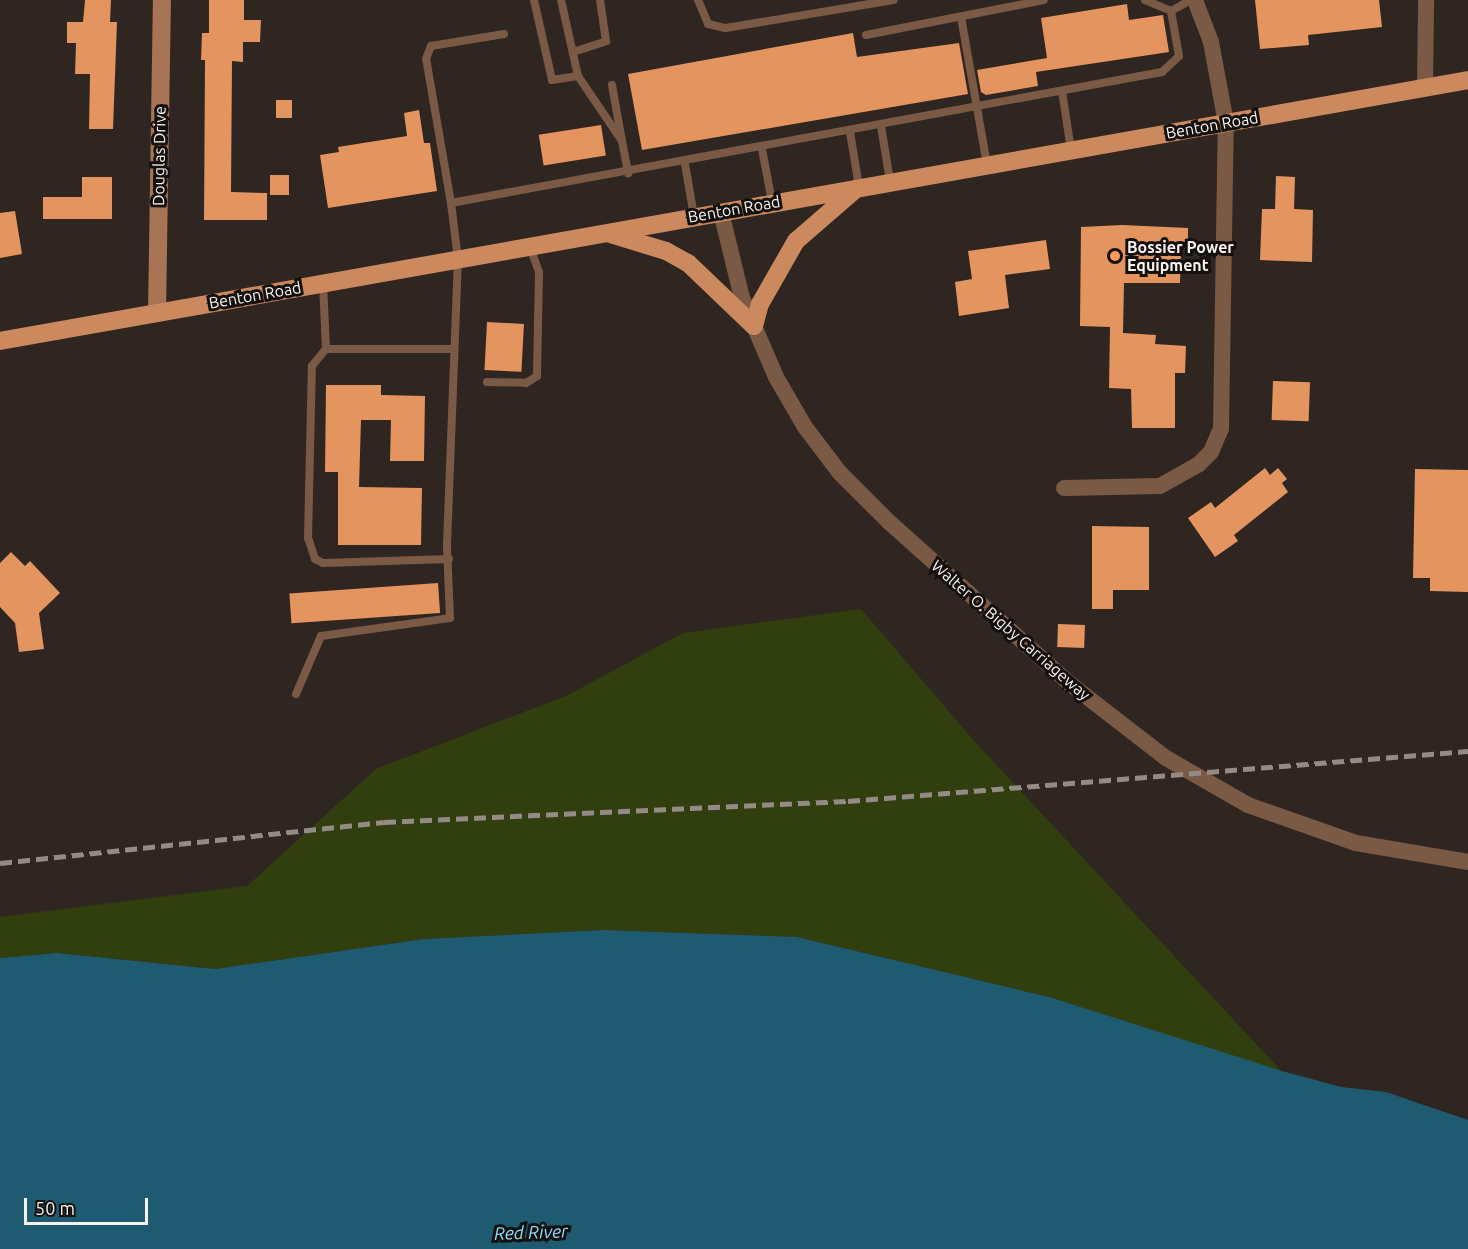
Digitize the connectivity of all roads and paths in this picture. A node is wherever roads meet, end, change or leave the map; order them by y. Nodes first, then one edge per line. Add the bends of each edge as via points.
1 (162, 0) edge
2 (534, 0) edge
3 (561, 0) edge
4 (600, 0) edge
5 (698, 0) edge
6 (894, 0) edge
7 (1044, 0) edge
8 (1145, 0) edge
9 (1193, 0) edge
10 (1426, 0) edge
11 (1170, 11) junction
12 (961, 17) junction
13 (504, 34) dead end
14 (866, 35) dead end
15 (573, 52) junction
16 (579, 76) junction
17 (1468, 80) edge
18 (612, 85) dead end
19 (1425, 88) junction
20 (1062, 91) junction
21 (977, 107) junction
22 (1226, 123) junction
23 (881, 126) junction
24 (850, 132) junction
25 (622, 141) junction
26 (762, 149) junction
27 (1071, 150) junction
28 (685, 164) junction
29 (987, 164) junction
30 (628, 173) junction
31 (890, 181) junction
32 (859, 187) junction
33 (772, 202) junction
34 (452, 203) junction
35 (721, 212) junction
36 (694, 216) junction
37 (605, 232) junction
38 (530, 246) junction
39 (458, 259) junction
40 (323, 283) junction
41 (157, 313) junction
42 (754, 326) junction
43 (0, 341) edge
44 (326, 349) junction
45 (454, 349) junction
46 (487, 382) dead end
47 (1064, 488) dead end
48 (448, 559) junction
49 (296, 694) dead end
50 (1468, 862) edge

1 - 41 street, Douglas Drive
2 - 16 lane via 552,80
3 - 15 lane
4 - 15 lane via 606,41
5 - 6 lane via 708,24 726,28
7 - 12 lane
8 - 11 lane
9 - 11 lane
9 - 22 street via 1211,42
10 - 19 street
11 - 20 lane via 1179,56 1162,72
12 - 14 lane
12 - 21 lane
13 - 34 lane via 431,46 426,59
15 - 16 lane
16 - 25 lane
17 - 19 main road, Benton Road
18 - 25 lane
19 - 22 main road, Benton Road
20 - 21 lane
20 - 27 lane
21 - 23 lane
21 - 29 lane
22 - 27 main road, Benton Road
22 - 47 street via 1223,415 1217,441 1199,464 1160,486
23 - 24 lane
23 - 31 lane
24 - 26 lane
24 - 32 lane
25 - 30 lane
26 - 28 lane
26 - 33 lane
27 - 29 main road, Benton Road
28 - 30 lane
28 - 36 lane
29 - 31 main road, Benton Road
30 - 34 lane
31 - 32 main road, Benton Road
32 - 33 main road, Benton Road
32 - 42 main road via 796,241 760,304
33 - 35 main road, Benton Road
34 - 39 lane
35 - 36 main road, Benton Road
35 - 42 street, Walter O. Bigby Carriageway via 742,298
36 - 37 main road, Benton Road
37 - 38 main road, Benton Road
37 - 42 main road via 666,251 688,263
38 - 39 main road, Benton Road
38 - 46 lane via 539,272 537,376 526,383
39 - 40 main road, Benton Road
39 - 45 lane
40 - 41 main road, Benton Road
40 - 44 lane
41 - 43 main road, Benton Road
42 - 50 street, Walter O. Bigby Carriageway via 805,427 839,472 889,522 1108,715 1248,805 1356,843
44 - 45 lane
44 - 48 lane via 312,366 310,552 323,563
45 - 48 lane
48 - 49 lane via 450,618 321,636

